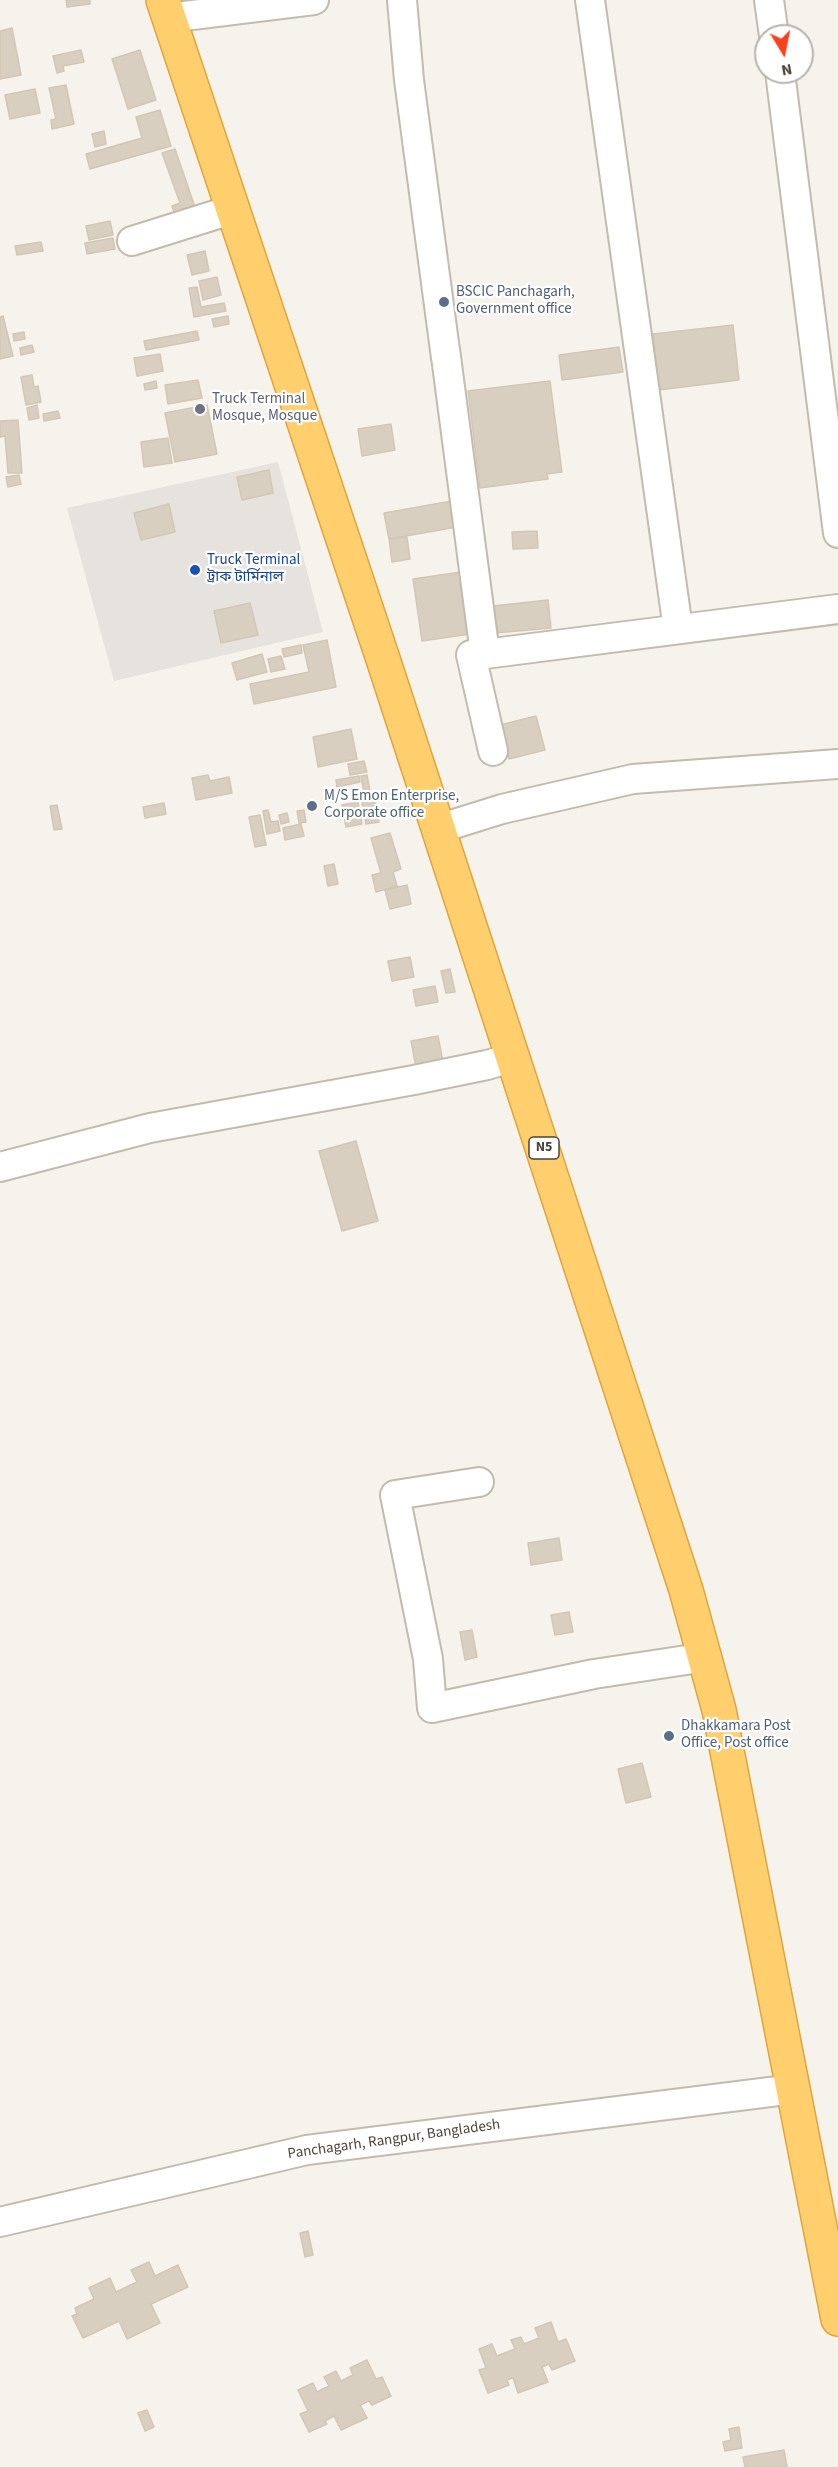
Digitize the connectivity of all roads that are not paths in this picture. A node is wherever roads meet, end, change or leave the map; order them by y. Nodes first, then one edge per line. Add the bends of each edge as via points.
1 (314, 0) edge
2 (402, 0) edge
3 (590, 0) edge
4 (769, 0) edge
5 (165, 9) edge
6 (772, 24) edge
7 (782, 84) edge
8 (234, 209) junction
9 (132, 241) dead end
10 (838, 533) edge
11 (838, 609) edge
12 (678, 629) junction
13 (485, 654) junction
14 (492, 751) dead end
15 (838, 764) edge
16 (438, 829) junction
17 (514, 1057) junction
18 (0, 1167) edge
19 (478, 1482) dead end
20 (706, 1657) junction
21 (794, 2089) junction
22 (0, 2222) edge
23 (838, 2319) edge

1 - 5 street
2 - 13 street via 412,103
3 - 12 street
4 - 6 street
5 - 8 highway, N5
7 - 10 street
8 - 9 street
8 - 16 highway, N5
11 - 12 street
12 - 13 street
13 - 14 street via 471,655
15 - 16 street via 633,778 502,809
16 - 17 highway, N5
17 - 18 street via 435,1076 150,1128
17 - 20 highway, N5
19 - 20 street via 395,1495 428,1659 432,1708 594,1674
20 - 21 highway, N5
21 - 22 street, Panchagarh, Rangpur, Bangladesh via 307,2150
21 - 23 highway, N5

